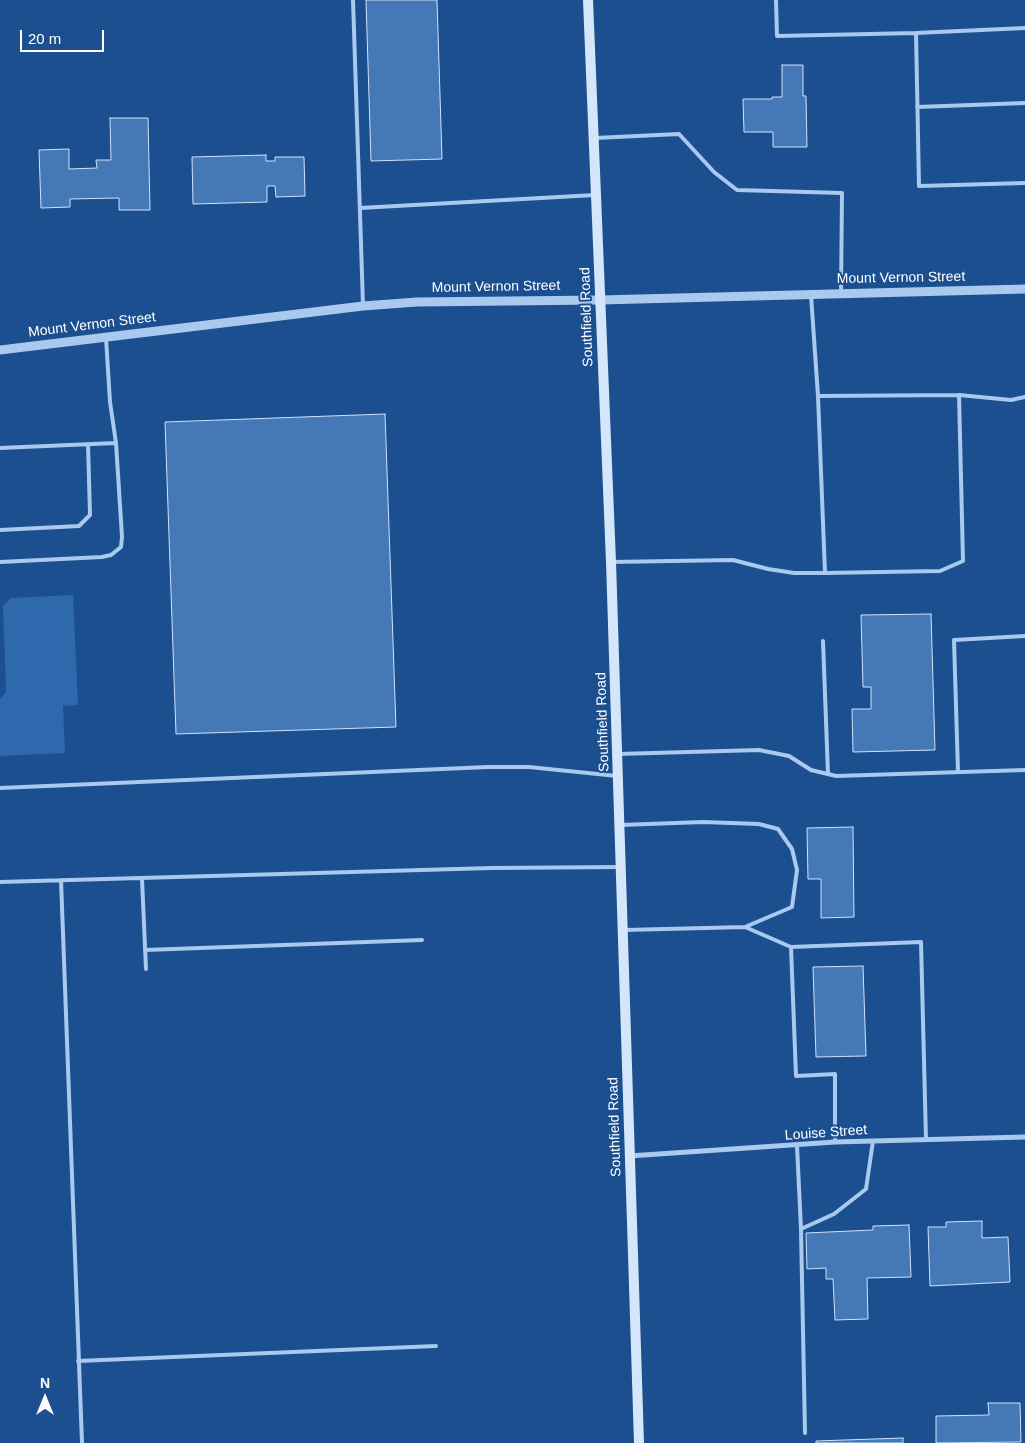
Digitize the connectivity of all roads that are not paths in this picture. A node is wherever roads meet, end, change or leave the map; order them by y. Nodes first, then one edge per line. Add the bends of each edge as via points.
1 (353, 0) edge
2 (588, 0) edge
3 (776, 0) edge
4 (1025, 28) edge
5 (916, 33) junction
6 (1025, 103) edge
7 (917, 107) junction
8 (594, 138) junction
9 (1025, 183) edge
10 (596, 195) junction
11 (360, 208) junction
12 (1025, 289) edge
13 (841, 293) junction
14 (811, 294) junction
15 (600, 300) junction
16 (363, 306) junction
17 (106, 338) junction
18 (0, 344) edge
19 (13, 349) junction
20 (0, 350) edge
21 (959, 395) junction
22 (818, 396) junction
23 (1025, 397) edge
24 (116, 443) junction
25 (88, 444) junction
26 (0, 448) edge
27 (0, 530) edge
28 (0, 562) edge
29 (611, 562) junction
30 (824, 572) junction
31 (1025, 636) edge
32 (823, 641) dead end
33 (618, 754) junction
34 (1025, 770) edge
35 (958, 772) junction
36 (828, 774) junction
37 (618, 776) junction
38 (0, 788) edge
39 (620, 826) junction
40 (621, 867) junction
41 (142, 878) junction
42 (61, 880) junction
43 (0, 882) edge
44 (745, 927) junction
45 (623, 930) junction
46 (422, 940) dead end
47 (791, 948) junction
48 (145, 950) junction
49 (146, 969) dead end
50 (1025, 1137) edge
51 (926, 1140) junction
52 (874, 1141) junction
53 (834, 1142) junction
54 (797, 1146) junction
55 (629, 1156) junction
56 (801, 1229) junction
57 (436, 1346) dead end
58 (78, 1361) junction
59 (804, 1433) dead end
60 (82, 1443) edge
61 (639, 1443) edge

1 - 11 lane
2 - 8 main road, Southfield Road
3 - 5 lane via 777,36
4 - 5 lane
5 - 7 lane
6 - 7 lane
7 - 9 lane via 919,186
8 - 10 main road, Southfield Road
8 - 13 lane via 679,134 714,172 737,190 842,192
10 - 11 lane
10 - 15 main road, Southfield Road
11 - 16 lane
12 - 13 street, Mount Vernon Street
13 - 14 street, Mount Vernon Street
14 - 15 street, Mount Vernon Street
14 - 22 lane
15 - 16 street, Mount Vernon Street via 447,301
15 - 29 main road, Southfield Road
16 - 17 street, Mount Vernon Street
17 - 19 street, Mount Vernon Street
17 - 24 lane
18 - 19 street
19 - 20 street, Mount Vernon Street
21 - 22 lane
21 - 23 lane via 1011,400
21 - 30 lane via 964,561 940,571
22 - 30 lane
24 - 25 lane
24 - 28 lane via 121,547 102,557
25 - 26 lane
25 - 27 lane via 90,515 79,526
29 - 30 lane via 733,560 794,573
29 - 33 main road, Southfield Road
31 - 35 lane via 954,640
32 - 36 lane
33 - 36 lane via 759,750 789,756 811,770
33 - 37 main road, Southfield Road
34 - 35 lane
35 - 36 lane via 867,776
37 - 38 lane via 529,767
37 - 39 main road, Southfield Road
39 - 40 main road, Southfield Road
39 - 44 lane via 703,822 759,824 778,829 792,849 797,870 792,907
40 - 41 lane
40 - 45 main road, Southfield Road
41 - 42 lane
41 - 48 lane
42 - 43 lane
42 - 58 lane
44 - 45 lane
44 - 47 lane
45 - 55 main road, Southfield Road
46 - 48 lane
47 - 51 lane via 921,942
47 - 53 lane via 796,1076 834,1074
48 - 49 lane
50 - 51 street, Louise Street
51 - 52 street, Louise Street
52 - 53 street, Louise Street
52 - 56 lane via 866,1189 834,1214
53 - 54 street, Louise Street
54 - 55 street, Louise Street
54 - 56 lane
55 - 61 main road, Southfield Road
56 - 59 lane
57 - 58 lane
58 - 60 lane

